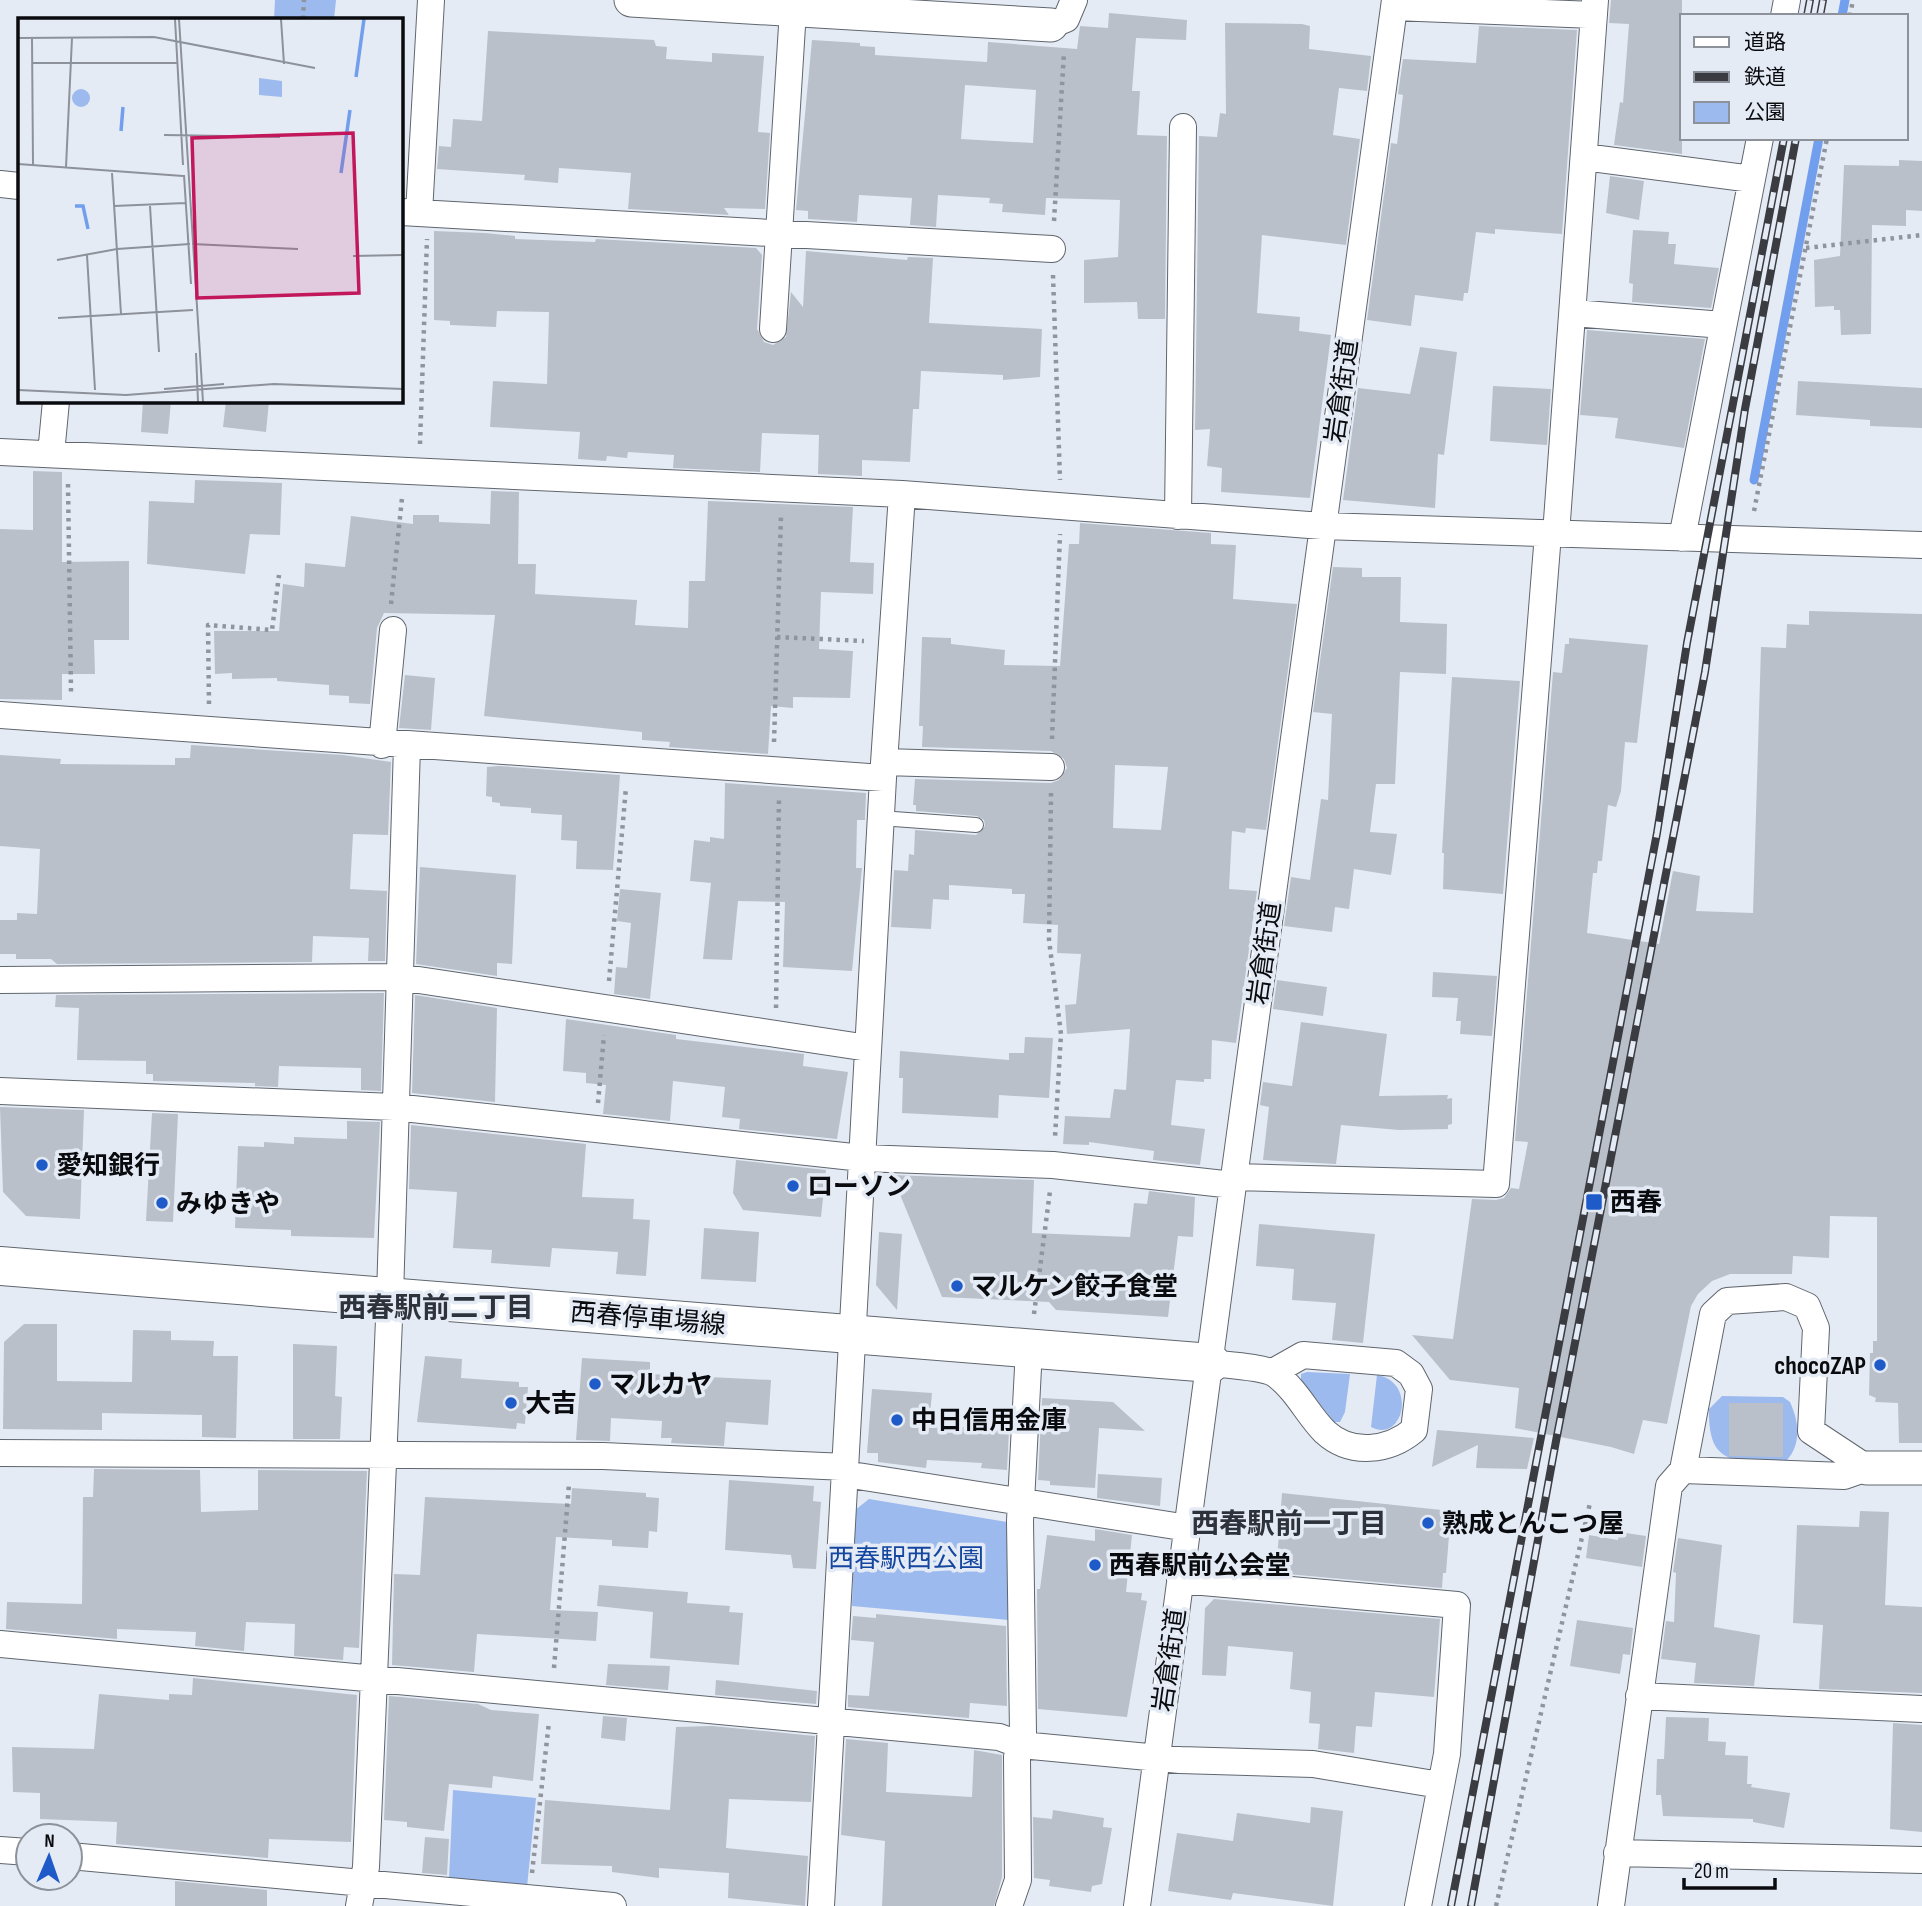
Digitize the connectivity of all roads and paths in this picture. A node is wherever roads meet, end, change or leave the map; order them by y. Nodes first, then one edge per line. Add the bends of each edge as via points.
1 (304, 0) edge
2 (431, 0) edge
3 (631, 0) edge
4 (1074, 0) edge
5 (1394, 4) edge
6 (1595, 8) edge
7 (793, 10) junction
8 (303, 18) edge
9 (1051, 26) joint
10 (1183, 127) dead end
11 (1760, 140) edge
12 (1827, 140) edge
13 (1584, 157) junction
14 (1752, 179) junction
15 (0, 184) edge
16 (18, 186) edge
17 (416, 213) edge
18 (779, 233) junction
19 (1922, 235) edge
20 (1806, 248) junction
21 (1052, 249) dead end
22 (1573, 313) junction
23 (1723, 325) junction
24 (773, 329) dead end
25 (55, 402) edge
26 (0, 452) edge
27 (60, 454) junction
28 (412, 473) junction
29 (782, 489) junction
30 (902, 494) junction
31 (1061, 507) junction
32 (1178, 516) junction
33 (1322, 526) junction
34 (1552, 534) junction
35 (1682, 538) junction
36 (1748, 540) junction
37 (1922, 545) edge
38 (279, 575) dead end
39 (393, 629) joint
40 (777, 637) junction
41 (892, 642) junction
42 (0, 715) edge
43 (71, 720) junction
44 (209, 731) junction
45 (395, 745) junction
46 (629, 761) junction
47 (1051, 767) junction
48 (883, 770) junction
49 (776, 771) junction
50 (880, 818) junction
51 (976, 825) dead end
52 (399, 977) junction
53 (0, 980) edge
54 (607, 1008) junction
55 (776, 1034) junction
56 (868, 1048) junction
57 (0, 1091) edge
58 (394, 1107) junction
59 (596, 1128) junction
60 (862, 1158) junction
61 (1053, 1165) junction
62 (1233, 1181) junction
63 (0, 1266) edge
64 (390, 1296) junction
65 (1031, 1334) junction
66 (853, 1336) junction
67 (1212, 1363) junction
68 (1273, 1372) junction
69 (1811, 1431) junction
70 (0, 1453) edge
71 (382, 1454) junction
72 (1867, 1468) junction
73 (1922, 1468) edge
74 (846, 1470) junction
75 (1683, 1470) junction
76 (1791, 1474) junction
77 (1022, 1502) junction
78 (1590, 1503) dead end
79 (1188, 1528) junction
80 (1180, 1580) junction
81 (0, 1644) edge
82 (373, 1680) junction
83 (1639, 1696) junction
84 (1922, 1709) edge
85 (831, 1723) junction
86 (1021, 1745) junction
87 (1155, 1758) junction
88 (1440, 1784) junction
89 (1618, 1853) junction
90 (84, 1858) edge
91 (1922, 1860) edge
92 (361, 1894) edge
93 (613, 1906) edge
94 (821, 1906) edge
95 (1009, 1906) edge
96 (1138, 1906) edge
97 (1418, 1906) edge
98 (1496, 1906) edge
99 (1611, 1906) edge

1 - 8 path
2 - 17 street
3 - 7 street
4 - 9 street via 1066,19
5 - 6 street
5 - 33 street, 岩倉街道
6 - 13 street
7 - 9 street
7 - 18 street
10 - 32 street
11 - 14 street
12 - 20 path
13 - 14 street
13 - 22 street
14 - 23 street
15 - 16 street
17 - 18 street
17 - 28 path
18 - 21 street
18 - 24 street
19 - 20 path
20 - 36 path
22 - 23 street
22 - 34 street
23 - 35 street
25 - 27 street
26 - 27 street
27 - 28 street
27 - 43 path
28 - 29 street
28 - 39 path via 392,586
29 - 30 street
29 - 40 path
30 - 31 street
30 - 41 street
31 - 32 street
31 - 47 path
32 - 33 street
33 - 34 street
33 - 62 street, 岩倉街道
34 - 35 street
34 - 62 street via 1496,1184
35 - 36 street
36 - 37 street
38 - 44 path via 272,630 208,625
39 - 45 street
40 - 41 path
40 - 49 path
41 - 48 street
42 - 43 street
43 - 44 street
44 - 45 street
45 - 46 street
45 - 52 street
46 - 49 street
46 - 54 path
47 - 48 street
47 - 61 path via 1049,940 1061,1034
48 - 49 street
48 - 50 street
49 - 55 path
50 - 51 lane
50 - 56 street
52 - 53 street
52 - 54 street
52 - 58 street
54 - 55 street
54 - 59 path
55 - 56 street
56 - 60 street
57 - 58 street
58 - 59 street
58 - 64 street
59 - 60 street
60 - 61 street
60 - 66 street
61 - 62 street
61 - 65 path
62 - 67 street, 岩倉街道
63 - 64 main road, 西春停車場線
64 - 66 main road, 西春停車場線
64 - 71 street
65 - 66 main road, 西春停車場線
65 - 67 main road, 西春停車場線
65 - 77 street
66 - 74 street
67 - 68 street
67 - 79 street, 岩倉街道
68 - 68 street via 1303,1355 1396,1363 1411,1374 1419,1390 1414,1430 1399,1443 1381,1449 1353,1446 1327,1434 1296,1392
69 - 72 street
69 - 75 street via 1816,1328 1807,1306 1786,1297 1727,1301 1713,1314
69 - 76 street
70 - 71 street
71 - 74 street via 603,1455
71 - 82 street
72 - 73 street
72 - 76 street via 1844,1476
74 - 77 street
74 - 85 street
75 - 76 street
75 - 83 street via 1670,1486
77 - 79 street
77 - 86 street
78 - 98 path
79 - 80 street, 岩倉街道
80 - 87 street, 岩倉街道
80 - 88 street via 1457,1605 1447,1754
81 - 82 street
82 - 85 street
82 - 92 street
83 - 84 street
83 - 89 street
85 - 86 street via 999,1737
85 - 94 street
86 - 87 street
86 - 95 street via 1017,1756 1017,1880
87 - 88 street via 1312,1764
87 - 96 street, 岩倉街道
88 - 97 street
89 - 91 street
89 - 99 street
90 - 92 street
92 - 93 street

